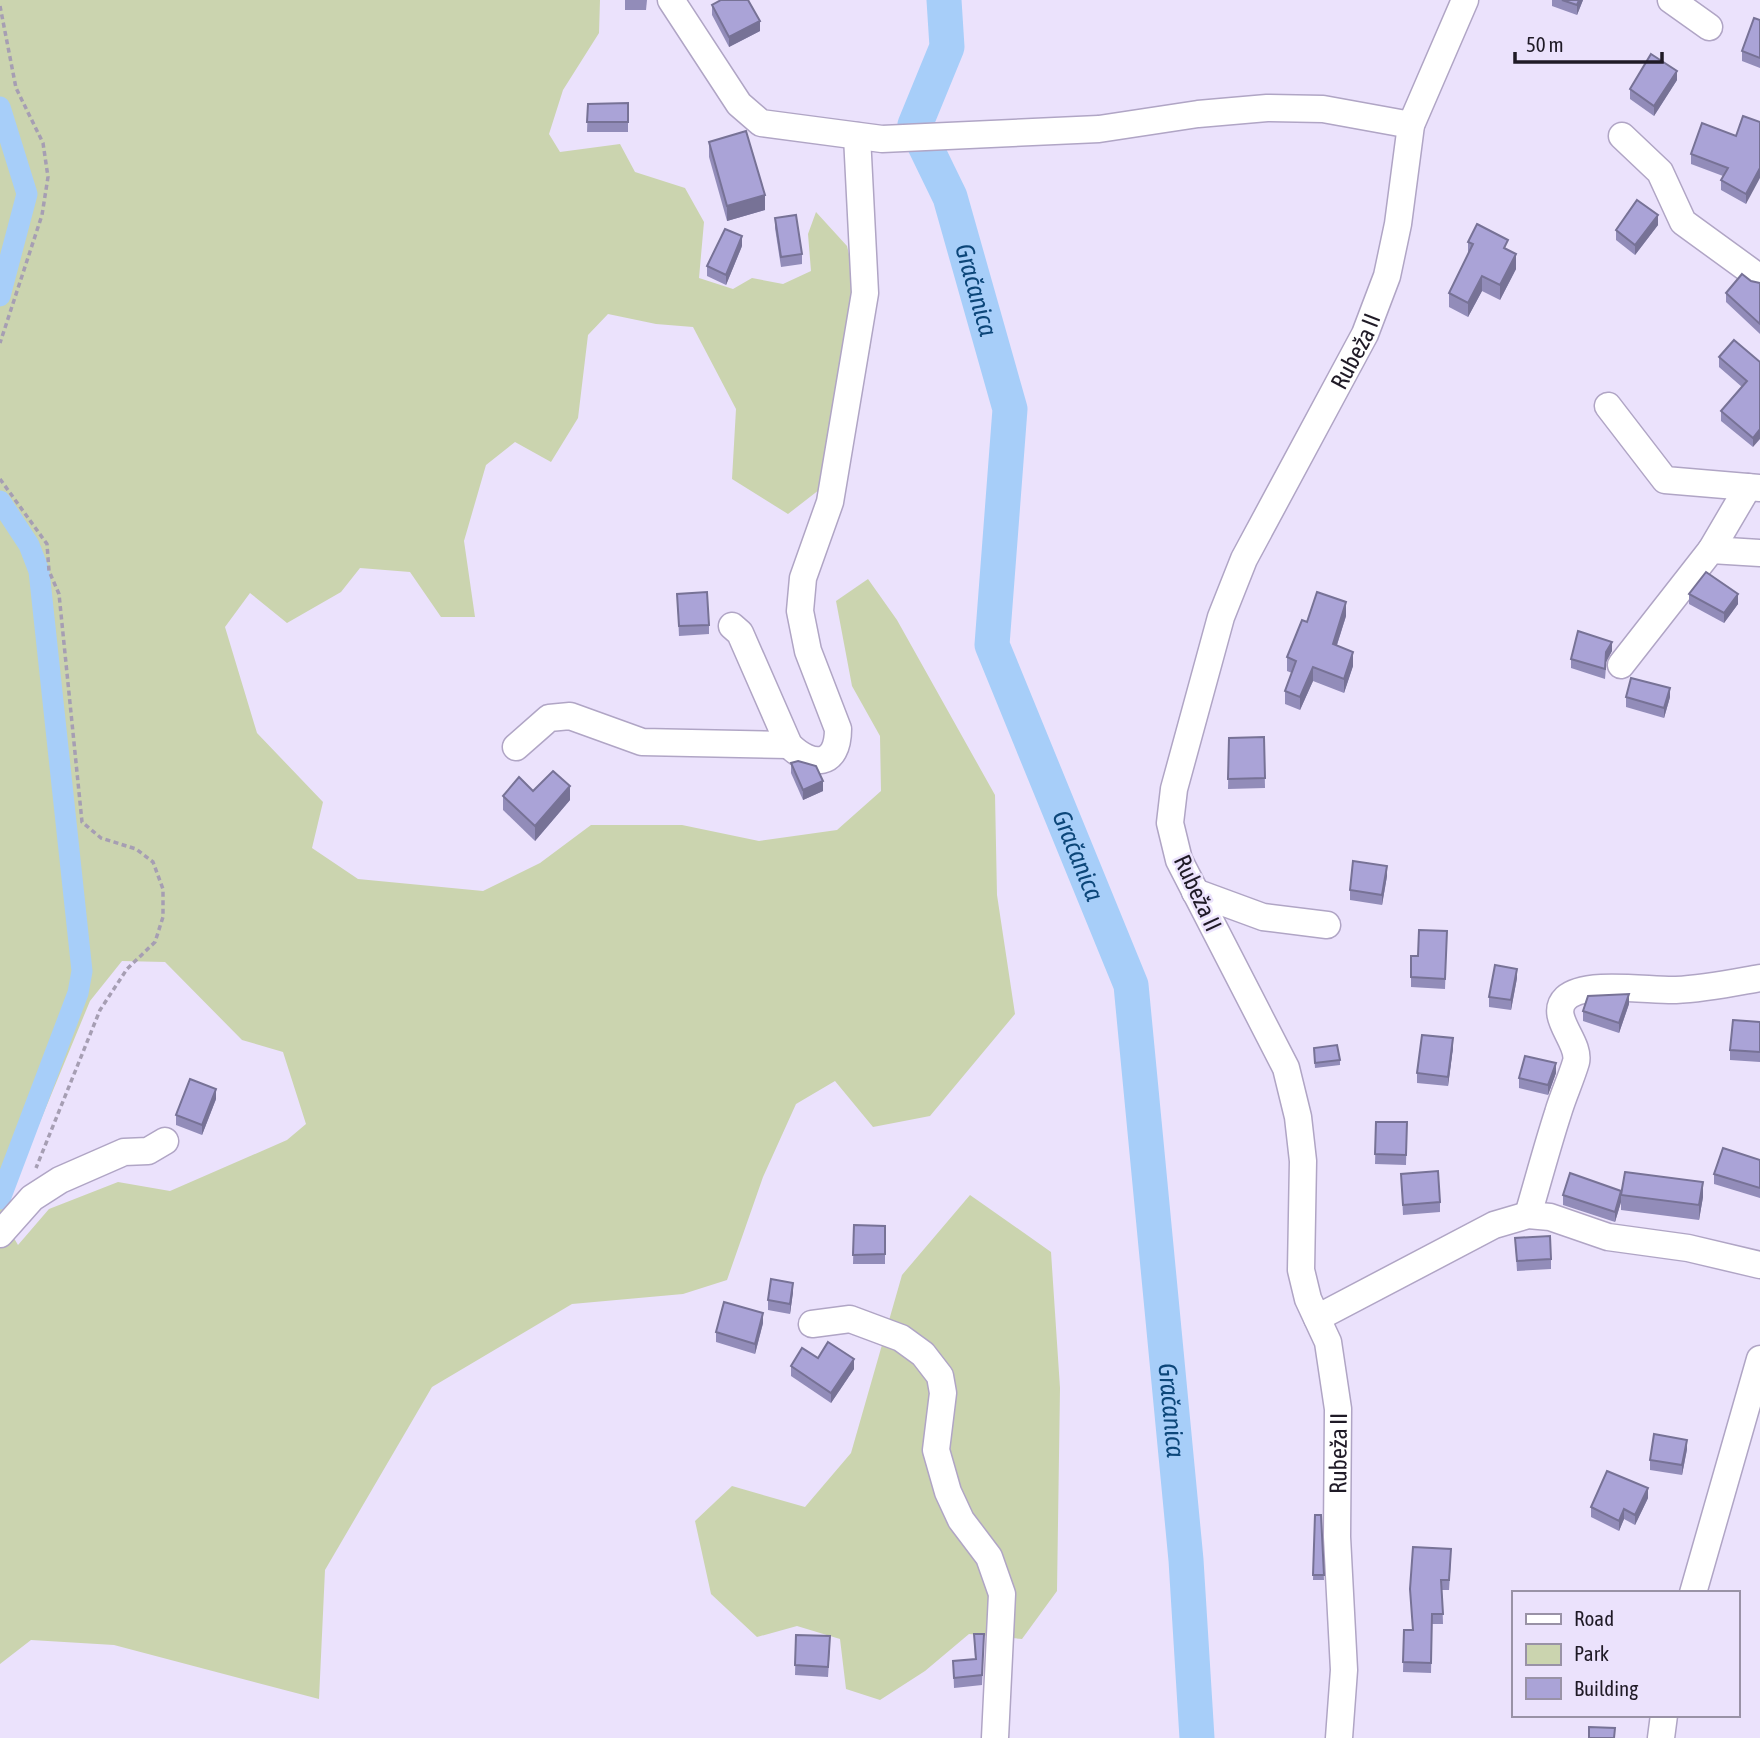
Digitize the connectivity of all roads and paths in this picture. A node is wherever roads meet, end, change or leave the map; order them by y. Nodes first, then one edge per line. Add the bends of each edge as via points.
1 (671, 0) edge
2 (1465, 0) edge
3 (1671, 0) edge
4 (0, 6) edge
5 (1709, 27) dead end
6 (1411, 125) junction
7 (1622, 136) dead end
8 (869, 138) junction
9 (1760, 278) edge
10 (0, 343) edge
11 (1608, 405) dead end
12 (0, 479) edge
13 (1754, 487) edge
14 (1711, 550) junction
15 (1760, 553) edge
16 (732, 626) dead end
17 (1621, 665) dead end
18 (789, 745) junction
19 (516, 747) dead end
20 (1195, 892) junction
21 (1327, 925) dead end
22 (1760, 978) edge
23 (166, 1141) dead end
24 (34, 1172) dead end
25 (1528, 1215) junction
26 (0, 1234) edge
27 (1760, 1265) edge
28 (1317, 1318) junction
29 (812, 1324) dead end
30 (1760, 1359) edge
31 (1694, 1591) edge
32 (1664, 1717) edge
33 (995, 1738) edge
34 (1339, 1738) edge
35 (1661, 1738) edge

1 - 8 street via 739,104 761,123
2 - 6 street, Rubeža II
3 - 5 street
4 - 10 path via 16,88 43,143 48,177 42,215
6 - 8 street via 1324,109 1267,108 1099,130
6 - 20 street, Rubeža II via 1387,276 1369,323 1244,559 1221,617 1171,812 1179,860
7 - 9 street via 1660,172 1683,222
8 - 18 street via 865,293 830,502 803,578 800,611 808,650 838,729 838,742 824,761 801,757
11 - 13 street via 1665,480
12 - 24 path via 47,544 49,571 59,594 82,822 101,838 136,849 153,862 163,889 163,917 155,942 127,969 100,1010
13 - 14 street
14 - 15 street
14 - 17 street
16 - 18 street via 740,634
18 - 19 street via 642,741 570,716 549,718
20 - 21 street via 1263,917
20 - 28 street, Rubeža II via 1286,1068 1303,1161 1301,1270
22 - 25 street via 1676,990 1595,989 1564,999 1562,1020 1577,1060
23 - 26 street via 148,1151 124,1152 60,1180 32,1198
25 - 27 street via 1550,1217 1608,1237 1688,1248
25 - 28 street via 1494,1225
28 - 34 street, Rubeža II via 1328,1342 1338,1409 1337,1537 1344,1670
29 - 33 street via 850,1319 901,1338 923,1354 940,1376 943,1393 936,1450 948,1492 961,1520 989,1557 1002,1594
30 - 31 street
32 - 35 street

